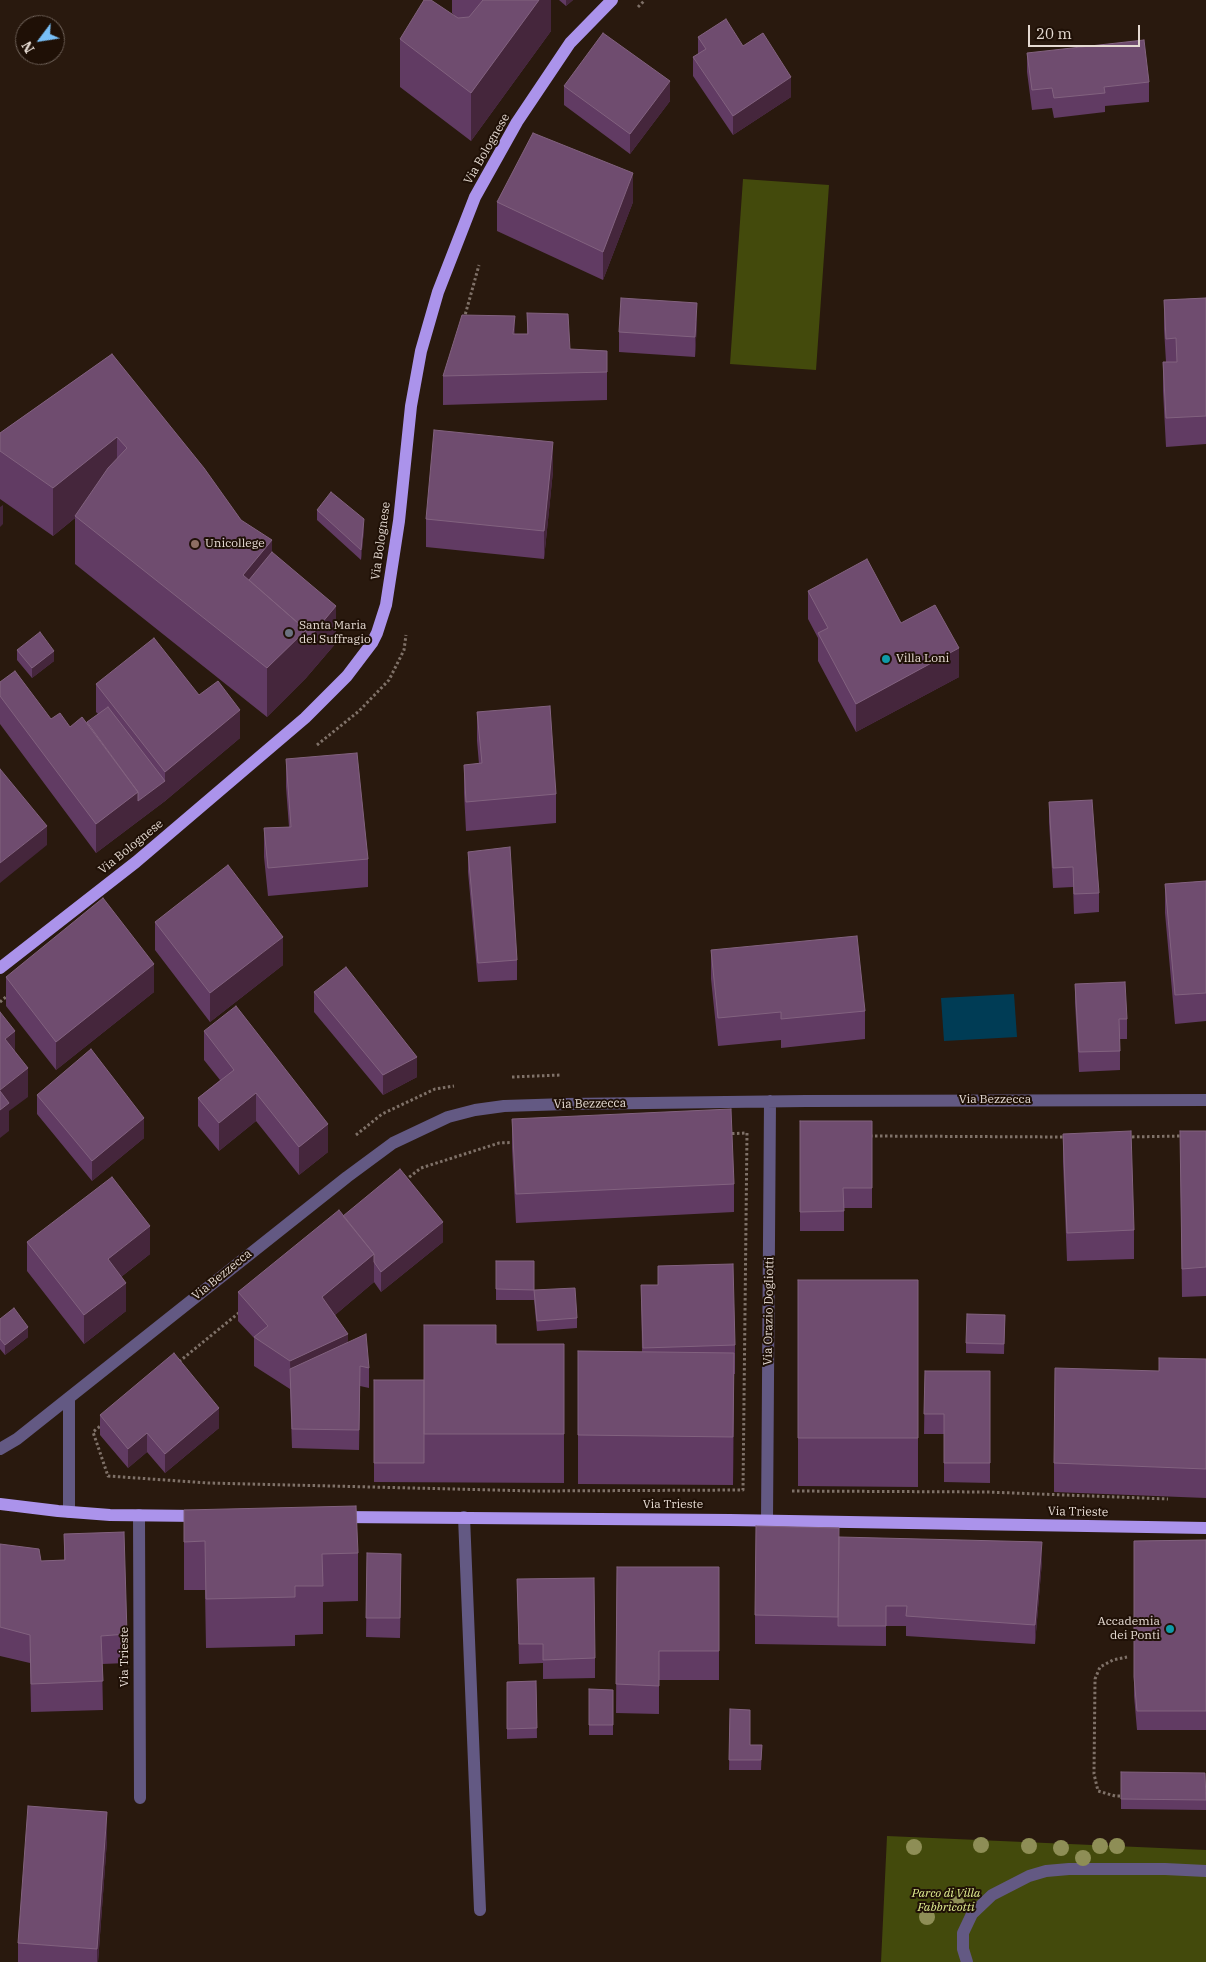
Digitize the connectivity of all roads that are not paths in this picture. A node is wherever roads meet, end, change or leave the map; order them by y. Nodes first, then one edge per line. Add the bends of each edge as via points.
1 (612, 0) edge
2 (0, 968) edge
3 (1206, 1100) edge
4 (770, 1101) junction
5 (69, 1398) junction
6 (0, 1449) edge
7 (0, 1504) edge
8 (69, 1512) junction
9 (139, 1515) junction
10 (208, 1516) edge
11 (326, 1517) edge
12 (464, 1518) junction
13 (767, 1520) junction
14 (1206, 1528) edge
15 (140, 1798) dead end
16 (1206, 1871) edge
17 (480, 1910) dead end
18 (967, 1962) edge

1 - 2 main road, Via Bolognese via 570,43 517,122 475,198 438,292 421,351 411,406 399,522 386,605 372,643 348,676 305,718 136,862
3 - 4 street, Via Bezzecca
4 - 5 street, Via Bezzecca via 504,1106 448,1117 393,1143 347,1177
4 - 13 street, Via Orazio Dogliotti
5 - 6 street, Via Bezzecca
5 - 8 street
7 - 8 main road
8 - 9 main road
9 - 10 main road
9 - 15 street, Via Trieste
11 - 12 main road, Via Trieste
12 - 13 main road, Via Trieste
12 - 17 street
13 - 14 main road, Via Trieste
16 - 18 street via 1069,1869 1028,1876 992,1895 968,1920 962,1940

